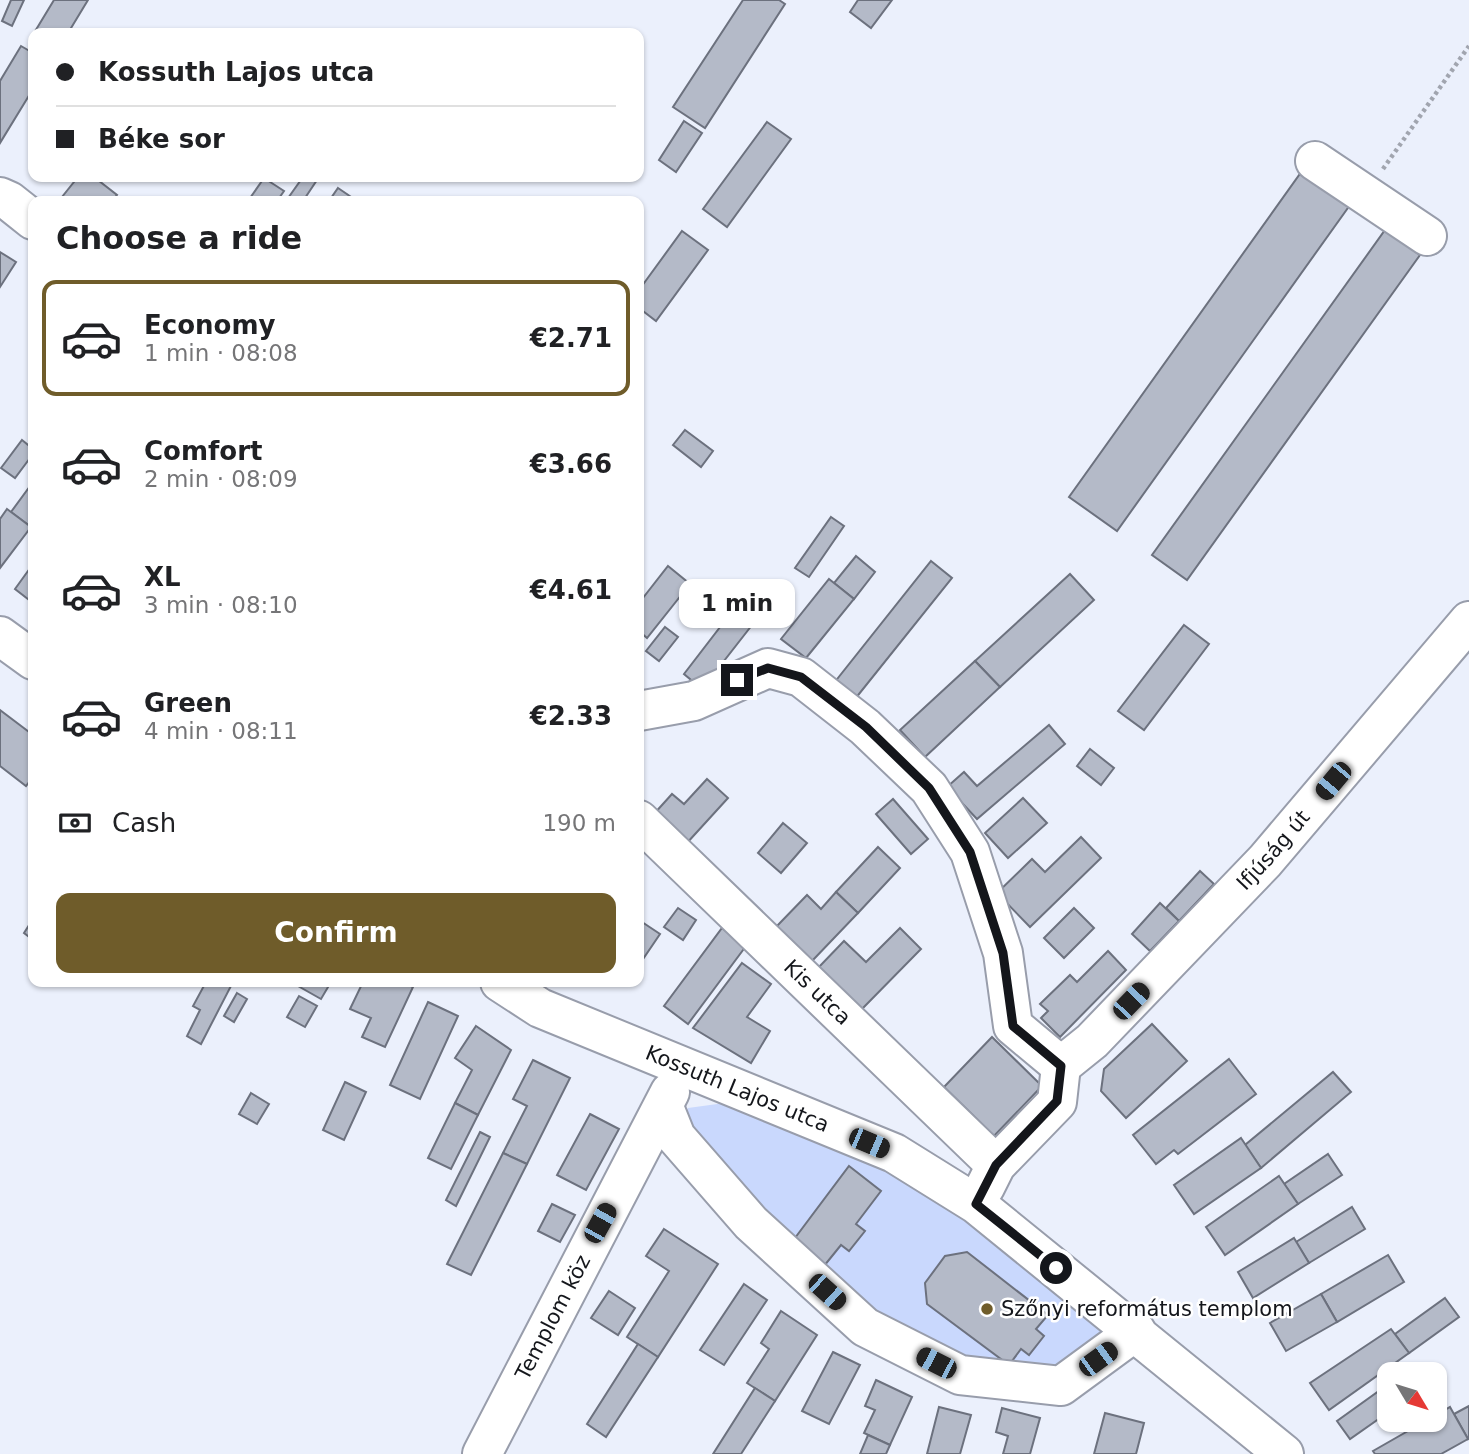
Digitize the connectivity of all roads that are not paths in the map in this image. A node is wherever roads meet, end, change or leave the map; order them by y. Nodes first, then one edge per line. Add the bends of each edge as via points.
1 (1315, 161) dead end
2 (0, 197) edge
3 (28, 216) edge
4 (1427, 236) dead end
5 (1469, 621) edge
6 (0, 636) edge
7 (28, 656) edge
8 (644, 710) edge
9 (644, 825) edge
10 (508, 987) edge
11 (1061, 1066) junction
12 (681, 1068) junction
13 (664, 1107) junction
14 (996, 1165) junction
15 (976, 1204) junction
16 (1136, 1331) junction
17 (482, 1454) edge
18 (1284, 1454) edge

1 - 4 street
2 - 3 street
5 - 11 street, Ifjúság út via 1265,861 1092,1041
6 - 7 street
8 - 11 street via 694,701 768,668 801,677 866,727 929,788 970,852 1003,953 1013,1026
9 - 14 street, Kis utca
10 - 12 street, Kossuth Lajos utca via 540,1008
11 - 14 street via 1057,1101
12 - 13 street, Templom köz
12 - 15 street, Kossuth Lajos utca via 894,1153
13 - 16 street, Kossuth Lajos utca via 676,1137 751,1223 865,1327 960,1375 1060,1386
13 - 17 street, Templom köz
14 - 15 street
15 - 16 street, Kossuth Lajos utca
16 - 18 street, Kossuth Lajos utca

